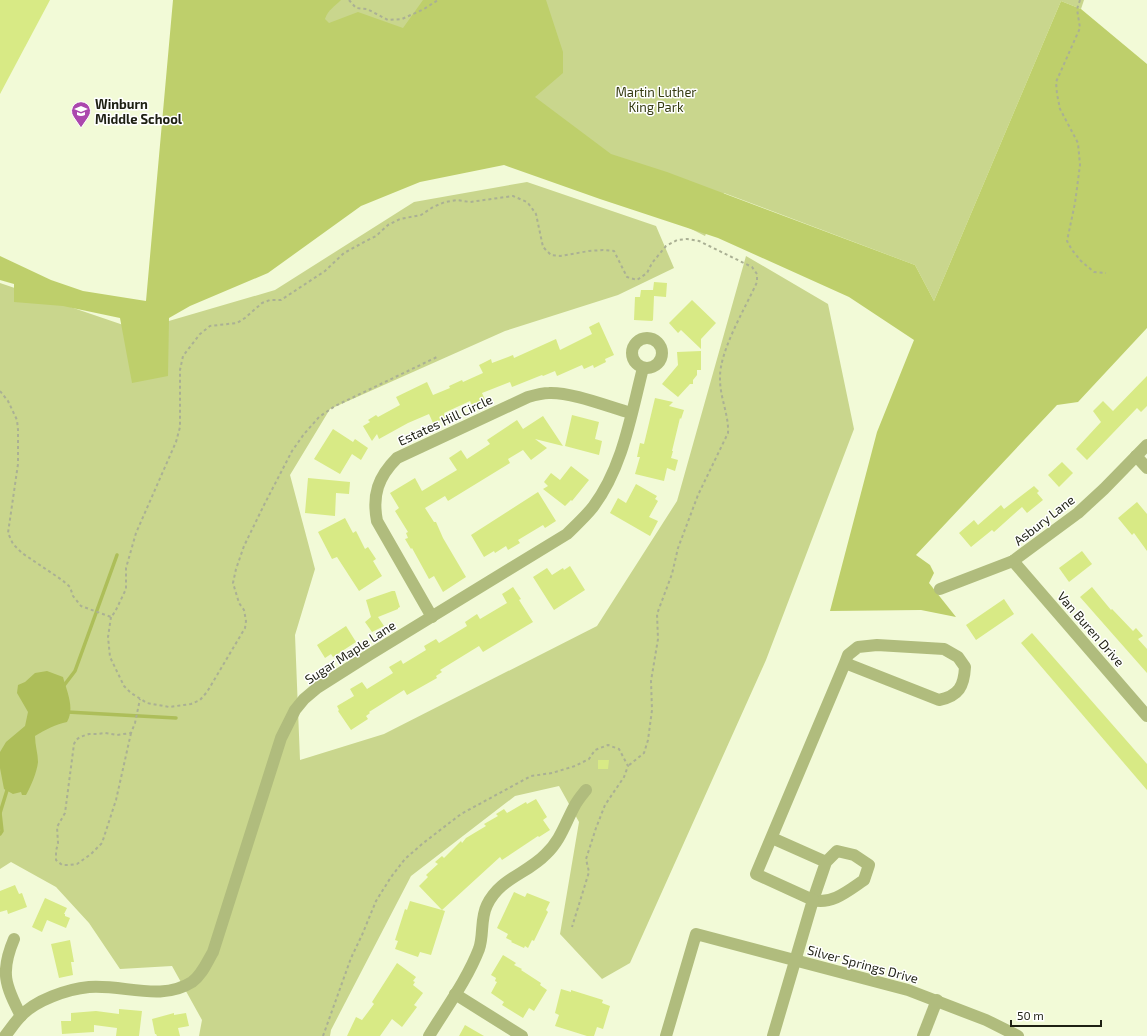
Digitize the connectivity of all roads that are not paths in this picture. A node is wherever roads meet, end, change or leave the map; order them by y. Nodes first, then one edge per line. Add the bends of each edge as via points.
1 (643, 368) dead end
2 (632, 413) junction
3 (1147, 445) edge
4 (1136, 456) junction
5 (1147, 468) edge
6 (1013, 561) junction
7 (940, 589) dead end
8 (432, 617) junction
9 (844, 663) junction
10 (1147, 716) edge
11 (586, 790) dead end
12 (772, 838) junction
13 (826, 862) junction
14 (813, 900) junction
15 (14, 938) dead end
16 (796, 960) junction
17 (455, 994) junction
18 (937, 1000) junction
19 (21, 1016) junction
20 (5, 1036) edge
21 (429, 1036) edge
22 (522, 1036) edge
23 (666, 1036) edge
24 (773, 1036) edge
25 (923, 1036) edge
26 (1018, 1036) edge

1 - 2 street, Sugar Maple Lane
2 - 8 street, Sugar Maple Lane via 610,479 585,516 567,534 552,544
2 - 8 street, Estates Hill Circle via 568,395 541,393 397,458 380,482 376,495 377,522
3 - 4 street, Asbury Lane
4 - 5 street
4 - 6 street, Asbury Lane via 1078,513
6 - 7 street, Asbury Lane
6 - 10 street, Van Buren Drive
8 - 19 street, Sugar Maple Lane via 317,688 295,710 281,738 213,952 204,969 192,982 166,992 110,987 75,989 46,999
9 - 9 street via 848,655 858,647 877,645 944,649 958,657 965,667 961,689 948,698 939,700
9 - 12 street
11 - 17 street via 574,806 554,846 539,861 500,887 486,906 481,926 481,943 474,963
12 - 13 street
12 - 14 street via 756,874
13 - 14 street
13 - 14 street via 837,851 854,855 869,865 864,880 836,898 820,902
14 - 16 street
15 - 19 street via 7,954 5,980 8,992
16 - 18 street, Silver Springs Drive
16 - 23 street, Silver Springs Drive via 696,934
16 - 24 street
17 - 21 street
17 - 22 street
18 - 25 street
18 - 26 street, Silver Springs Drive
19 - 20 street, Sugar Maple Lane

